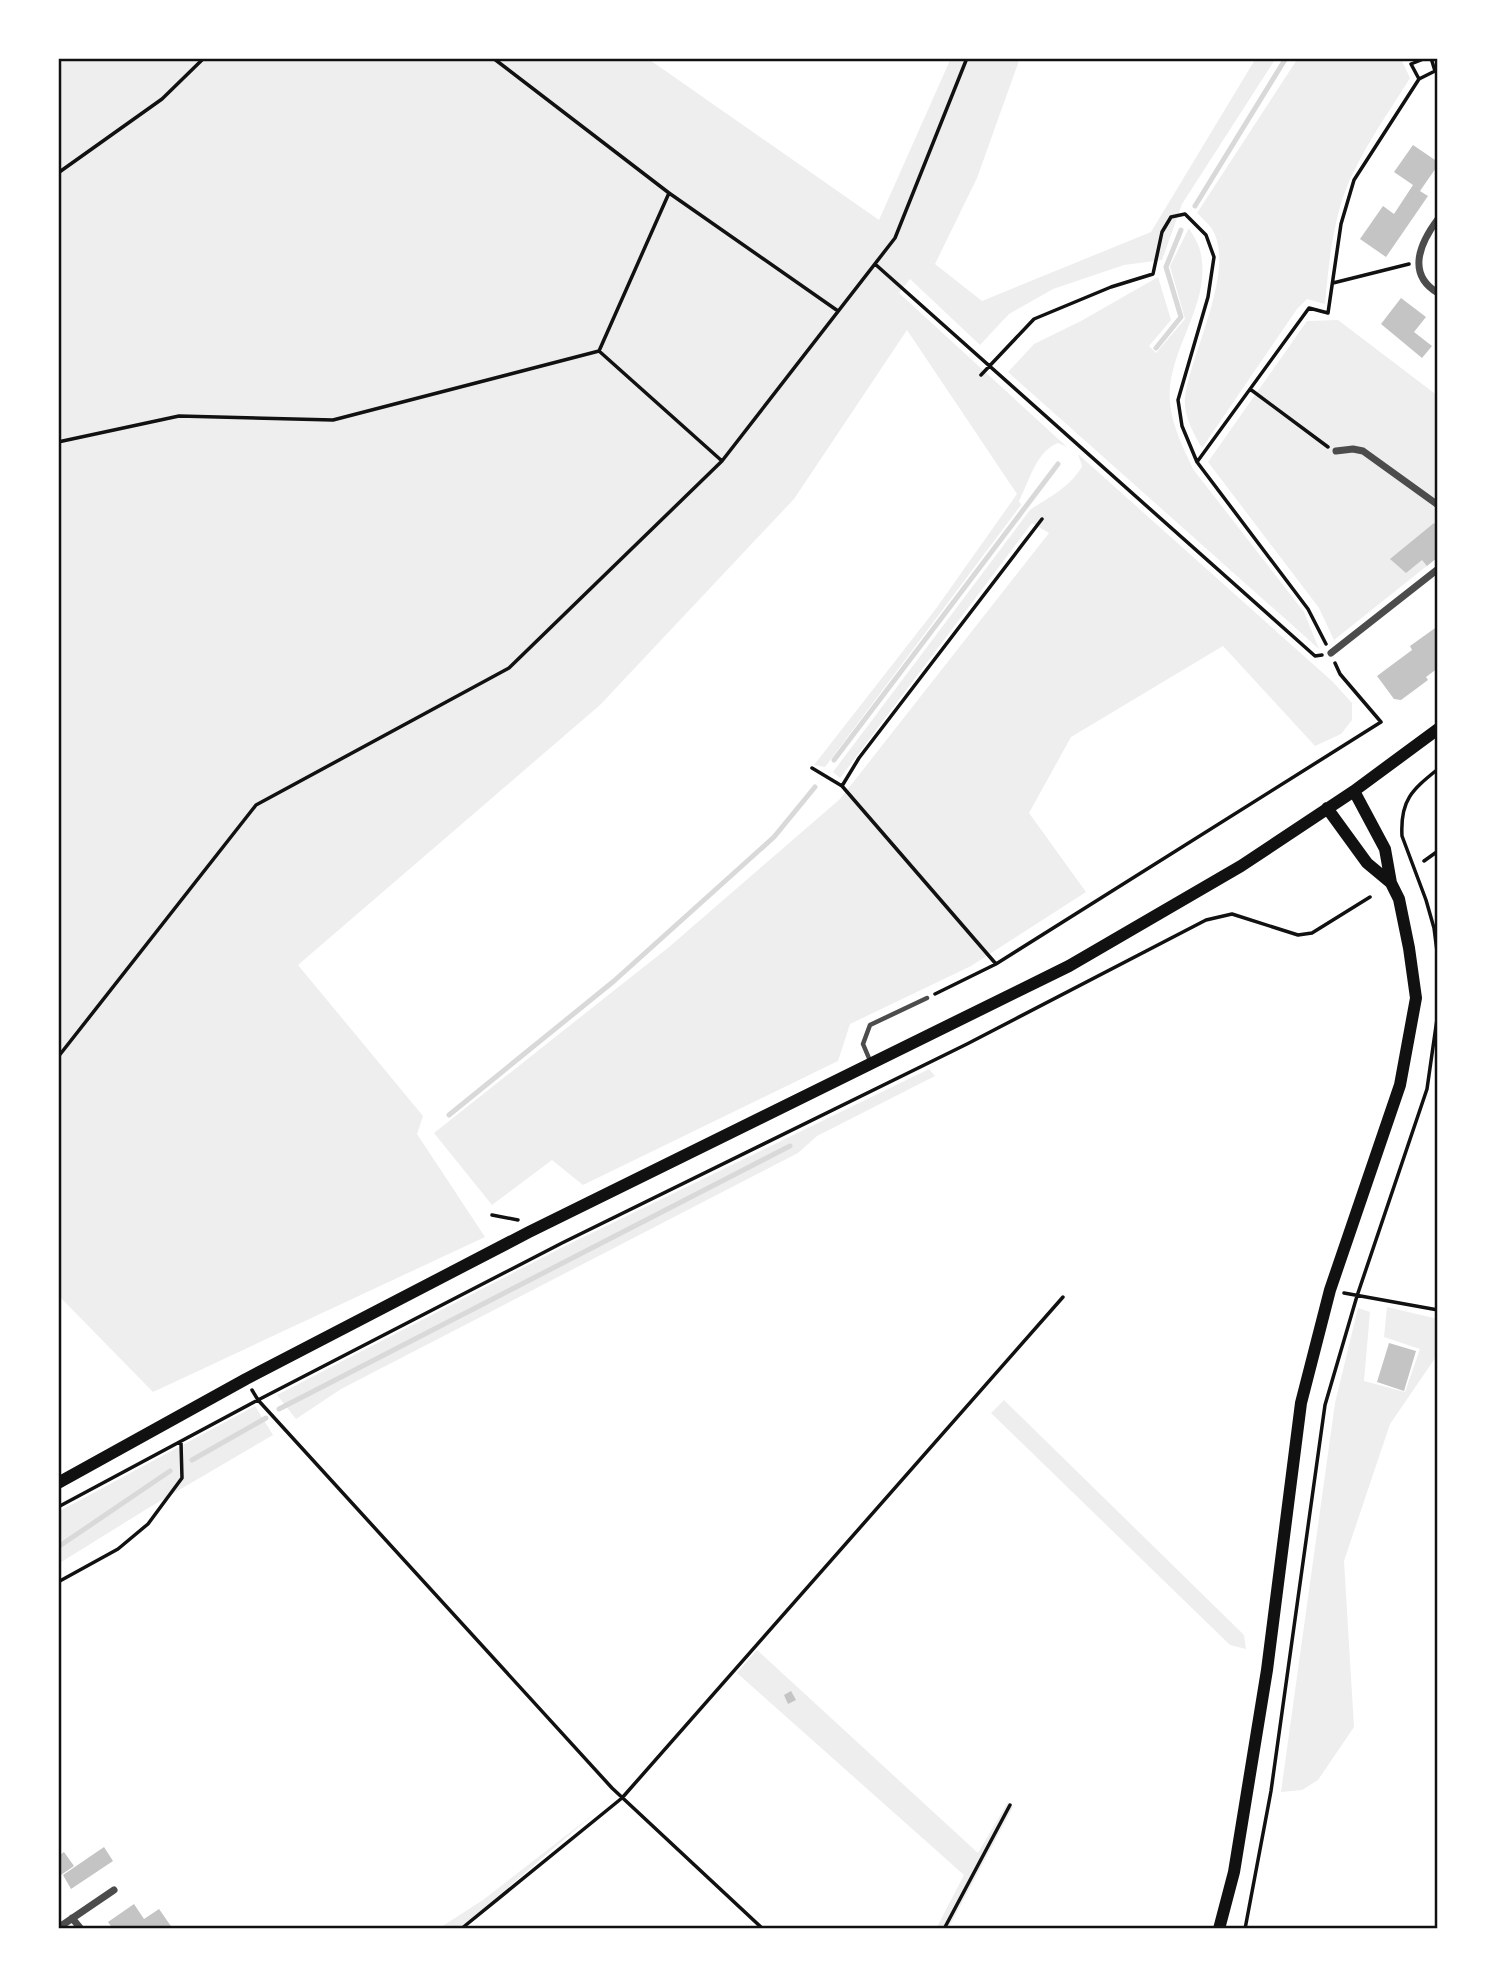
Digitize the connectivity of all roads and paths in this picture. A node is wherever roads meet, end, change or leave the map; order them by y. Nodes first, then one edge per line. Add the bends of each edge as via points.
1 (204, 58) edge
2 (493, 58) edge
3 (967, 58) edge
4 (1426, 58) edge
5 (1431, 58) edge
6 (1437, 71) edge
7 (1419, 79) junction
8 (58, 173) edge
9 (669, 193) junction
10 (1438, 219) edge
11 (1417, 262) junction
12 (874, 264) junction
13 (1333, 283) junction
14 (1438, 293) edge
15 (838, 311) junction
16 (599, 351) junction
17 (989, 365) junction
18 (981, 374) dead end
19 (1250, 389) junction
20 (58, 442) edge
21 (1336, 451) joint
22 (722, 461) junction
23 (1196, 462) junction
24 (1438, 505) edge
25 (1042, 519) dead end
26 (1438, 569) edge
27 (1331, 653) junction
28 (1438, 729) edge
29 (812, 768) dead end
30 (1438, 769) edge
31 (842, 786) junction
32 (1354, 790) junction
33 (1327, 808) junction
34 (1438, 851) edge
35 (1424, 861) dead end
36 (1391, 883) junction
37 (1370, 897) dead end
38 (1438, 959) edge
39 (996, 964) junction
40 (926, 998) joint
41 (1438, 1012) edge
42 (58, 1057) edge
43 (871, 1063) junction
44 (492, 1215) dead end
45 (528, 1231) junction
46 (1330, 1290) junction
47 (1357, 1296) junction
48 (1063, 1297) dead end
49 (1438, 1310) edge
50 (259, 1401) dead end
51 (181, 1443) junction
52 (58, 1483) edge
53 (58, 1507) edge
54 (58, 1582) edge
55 (622, 1798) junction
56 (1010, 1805) dead end
57 (114, 1890) dead end
58 (72, 1918) junction
59 (59, 1924) edge
60 (81, 1929) edge
61 (461, 1929) edge
62 (763, 1929) edge
63 (944, 1929) edge
64 (1219, 1929) edge
65 (1245, 1929) edge

1 - 8 path via 162,99
2 - 9 path
3 - 12 path via 895,238
4 - 7 path via 1412,64
5 - 6 path
6 - 7 path
7 - 13 path via 1354,180 1341,224
9 - 15 path
9 - 16 path
10 - 11 street
11 - 13 path
11 - 14 street via 1420,275
12 - 15 path
12 - 17 path
13 - 19 path via 1328,313 1309,308
15 - 22 path
16 - 20 path via 333,420 178,416
16 - 22 path
17 - 18 path
17 - 23 path via 1034,319 1153,274 1162,232 1171,217 1185,214 1206,235 1214,257 1208,297 1178,400
17 - 27 path via 1315,656
19 - 21 path
19 - 23 path
21 - 24 street via 1363,451
22 - 42 path via 509,668 256,805
23 - 27 path via 1308,609
25 - 31 path
26 - 27 street
27 - 39 path via 1340,674 1381,722
28 - 32 main road
29 - 31 path
30 - 38 path via 1413,788 1401,822 1434,928
31 - 39 path
32 - 33 main road
32 - 36 main road via 1384,849
33 - 36 main road via 1367,863
33 - 43 main road via 1241,866 1069,966
34 - 35 path
36 - 46 main road via 1399,899 1416,998 1400,1085
37 - 51 path via 1312,933 1298,935 1232,914 1206,920 967,1044 562,1243
39 - 40 path
40 - 43 lane via 870,1025 863,1044
41 - 47 path via 1427,1089
43 - 45 main road
44 - 45 path via 520,1221
45 - 52 main road
46 - 47 path
46 - 64 main road via 1301,1403 1265,1683 1234,1872
47 - 49 path
47 - 65 path via 1325,1405 1271,1791
48 - 55 path
50 - 55 path
51 - 53 path
51 - 54 path via 182,1478 148,1524 118,1549
55 - 61 path
55 - 62 path
56 - 63 path
57 - 58 street
58 - 59 street
58 - 60 street

